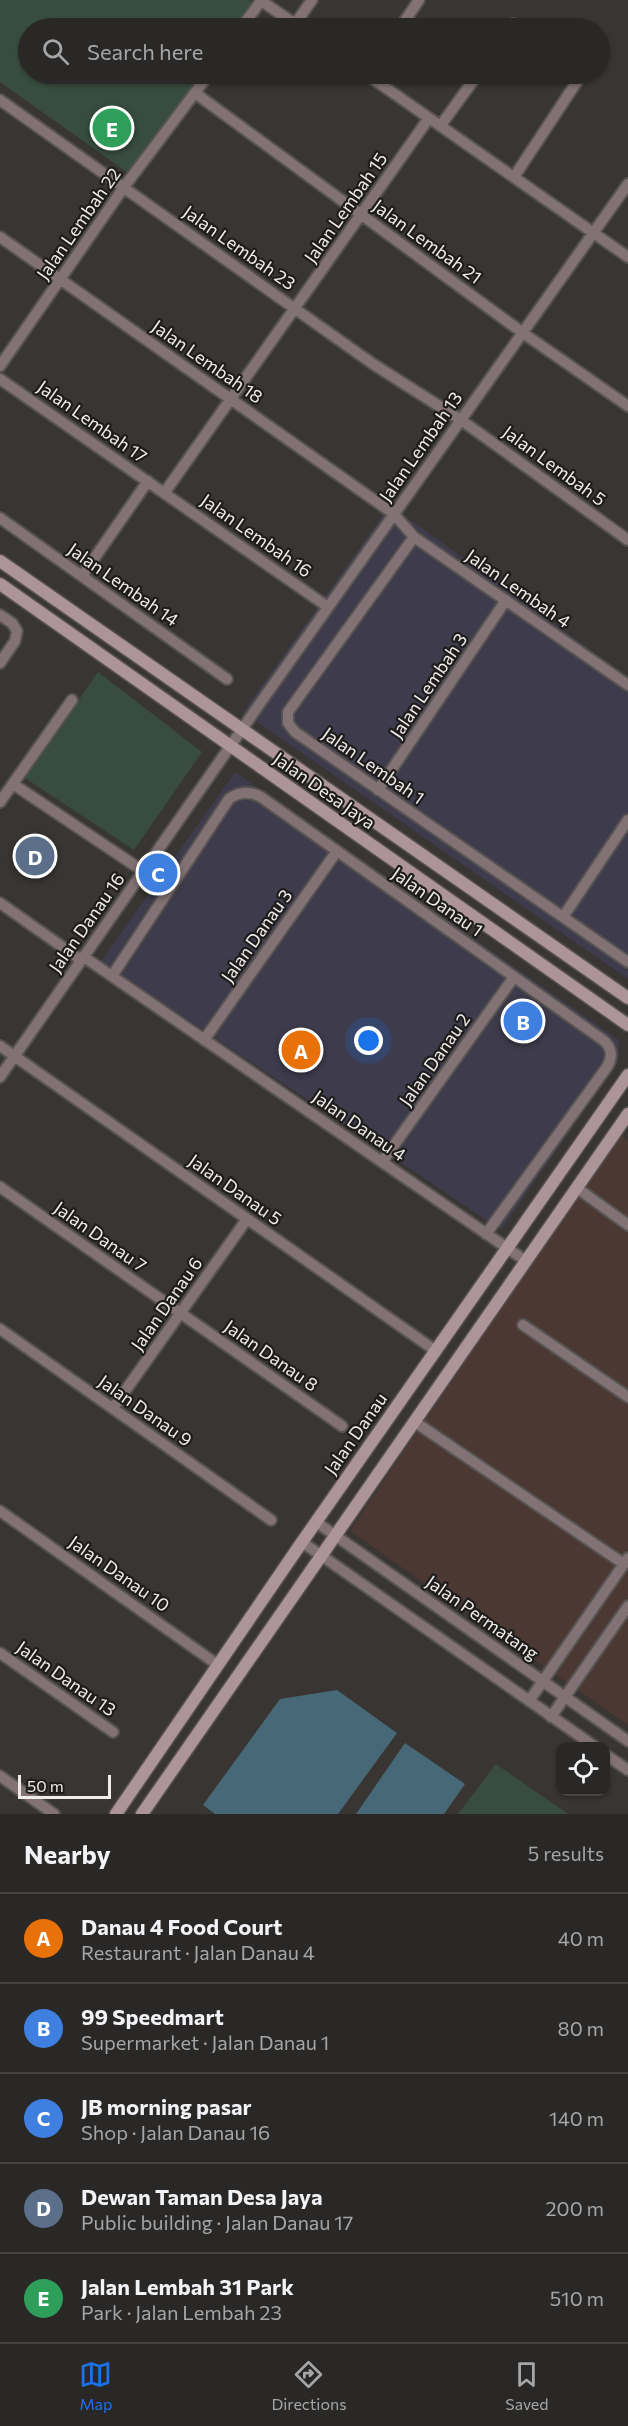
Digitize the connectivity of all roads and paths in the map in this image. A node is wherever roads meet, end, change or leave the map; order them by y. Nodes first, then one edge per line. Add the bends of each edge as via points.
1 (261, 0) edge
2 (312, 0) edge
3 (419, 0) edge
4 (248, 18) edge
5 (287, 18) edge
6 (302, 18) edge
7 (407, 18) edge
8 (202, 84) edge
9 (382, 84) edge
10 (471, 84) edge
11 (575, 84) edge
12 (195, 93) junction
13 (0, 100) edge
14 (429, 118) junction
15 (441, 125) junction
16 (514, 177) junction
17 (628, 184) edge
18 (124, 187) junction
19 (362, 215) junction
20 (594, 233) junction
21 (0, 237) edge
22 (628, 256) edge
23 (61, 278) junction
24 (296, 308) junction
25 (523, 333) junction
26 (0, 366) edge
27 (0, 379) edge
28 (229, 398) junction
29 (628, 406) edge
30 (461, 420) junction
31 (148, 481) junction
32 (165, 492) junction
33 (394, 514) junction
34 (0, 518) edge
35 (414, 537) junction
36 (628, 540) edge
37 (0, 561) edge
38 (82, 576) junction
39 (0, 584) edge
40 (506, 600) junction
41 (328, 607) junction
42 (5, 618) edge
43 (0, 663) edge
44 (227, 679) dead end
45 (628, 685) edge
46 (72, 700) dead end
47 (242, 729) junction
48 (230, 747) junction
49 (13, 784) junction
50 (378, 790) junction
51 (0, 802) edge
52 (628, 820) edge
53 (336, 851) junction
54 (143, 871) junction
55 (0, 903) edge
56 (562, 917) junction
57 (83, 959) junction
58 (628, 962) edge
59 (112, 976) junction
60 (514, 977) junction
61 (628, 998) edge
62 (627, 1027) edge
63 (204, 1040) junction
64 (0, 1046) edge
65 (14, 1056) junction
66 (628, 1075) edge
67 (0, 1077) edge
68 (628, 1114) edge
69 (382, 1162) junction
70 (0, 1188) edge
71 (577, 1188) junction
72 (247, 1219) junction
73 (628, 1225) edge
74 (486, 1234) junction
75 (507, 1248) junction
76 (526, 1261) junction
77 (181, 1313) junction
78 (523, 1325) dead end
79 (0, 1329) edge
80 (436, 1351) junction
81 (628, 1397) edge
82 (113, 1408) junction
83 (415, 1422) junction
84 (342, 1426) dead end
85 (1, 1515) edge
86 (271, 1520) dead end
87 (316, 1522) junction
88 (336, 1536) junction
89 (302, 1542) junction
90 (322, 1556) junction
91 (626, 1561) edge
92 (628, 1606) edge
93 (0, 1653) edge
94 (218, 1665) junction
95 (543, 1681) junction
96 (565, 1697) junction
97 (529, 1701) junction
98 (551, 1717) junction
99 (113, 1732) dead end
100 (628, 1741) edge
101 (588, 1742) edge
102 (610, 1758) edge
103 (628, 1770) edge
104 (0, 1776) edge
105 (54, 1814) edge
106 (116, 1814) edge
107 (142, 1814) edge

1 - 4 street
1 - 5 street
2 - 6 street
3 - 7 street
8 - 12 street, Jalan Lembah 22
9 - 14 street
10 - 15 street
11 - 16 street
12 - 18 street, Jalan Lembah 22
12 - 19 street, Jalan Lembah 21
13 - 18 street, Jalan Lembah 23
14 - 15 street
14 - 19 street, Jalan Lembah 15
15 - 16 street
16 - 20 street
17 - 20 street, Jalan Lembah 13
18 - 23 street, Jalan Lembah 22
18 - 24 street, Jalan Lembah 23
19 - 24 street, Jalan Lembah 15
19 - 25 street, Jalan Lembah 21
20 - 22 street
20 - 25 street, Jalan Lembah 13
21 - 23 street, Jalan Lembah 18
23 - 26 street, Jalan Lembah 22
23 - 28 street, Jalan Lembah 18
24 - 28 street, Jalan Lembah 15
24 - 30 street, Jalan Lembah 23 via 373,364
25 - 29 street, Jalan Lembah 21
25 - 30 street, Jalan Lembah 13
27 - 31 street, Jalan Lembah 17
28 - 32 street, Jalan Lembah 15
28 - 33 street, Jalan Lembah 18
30 - 33 street, Jalan Lembah 13
30 - 36 street, Jalan Lembah 5
31 - 32 street, Jalan Lembah 17
31 - 38 street
32 - 41 street, Jalan Lembah 16
33 - 35 street, Jalan Lembah 4
33 - 41 street, Jalan Lembah 13
34 - 38 street, Jalan Lembah 14
35 - 40 street, Jalan Lembah 4
35 - 50 street, Jalan Lembah 1 via 288,712 288,723 295,732
37 - 47 street, Jalan Desa Jaya
38 - 44 street, Jalan Lembah 14
39 - 48 street, Jalan Desa Jaya
40 - 45 street, Jalan Lembah 4
40 - 50 street, Jalan Lembah 3
41 - 47 street, Jalan Lembah 13
42 - 43 street via 15,627 17,636
46 - 49 street
47 - 48 street, Jalan Danau 16
47 - 61 street, Jalan Desa Jaya
48 - 54 street, Jalan Danau 16
48 - 62 street, Jalan Desa Jaya
49 - 51 street
49 - 54 street
50 - 56 street, Jalan Lembah 1
52 - 56 street
53 - 59 street, Jalan Danau 1 via 255,794 243,792 233,796
53 - 60 street, Jalan Danau 1
53 - 63 street, Jalan Danau 3
54 - 57 street, Jalan Danau 16
55 - 57 street, Jalan Danau 4
56 - 58 street, Jalan Lembah 1
57 - 59 street, Jalan Danau 4
57 - 65 street, Jalan Danau 16
59 - 63 street, Jalan Danau 4
60 - 69 street, Jalan Danau 2
60 - 74 street, Jalan Danau 1 via 606,1043 611,1058
63 - 69 street, Jalan Danau 4
64 - 65 street, Jalan Danau 5
65 - 67 street, Jalan Danau 16
65 - 72 street, Jalan Danau 5
66 - 75 street, Jalan Danau
68 - 71 street
69 - 74 street, Jalan Danau 4
70 - 77 street, Jalan Danau 7
71 - 73 street
71 - 76 street
72 - 77 street, Jalan Danau 6
72 - 80 street, Jalan Danau 5
74 - 75 street, Jalan Danau 4
75 - 76 street, Jalan Danau 4
75 - 80 street, Jalan Danau
76 - 83 street
77 - 82 street, Jalan Danau 6
77 - 84 street, Jalan Danau 8
78 - 81 street
79 - 82 street, Jalan Danau 9
80 - 87 street, Jalan Danau
82 - 86 street, Jalan Danau 9
83 - 88 street
83 - 91 street
85 - 94 street, Jalan Danau 10
87 - 88 street, Jalan Permatang
87 - 89 street, Jalan Danau
88 - 90 street
88 - 95 street, Jalan Permatang
89 - 90 street
89 - 94 street, Jalan Danau
90 - 97 street
90 - 107 street
91 - 95 street
92 - 96 street
93 - 99 street, Jalan Danau 13
94 - 106 street, Jalan Danau
95 - 96 street, Jalan Permatang
95 - 97 street
96 - 98 street
96 - 100 street, Jalan Permatang
97 - 98 street
98 - 101 street
102 - 103 street
104 - 105 street

